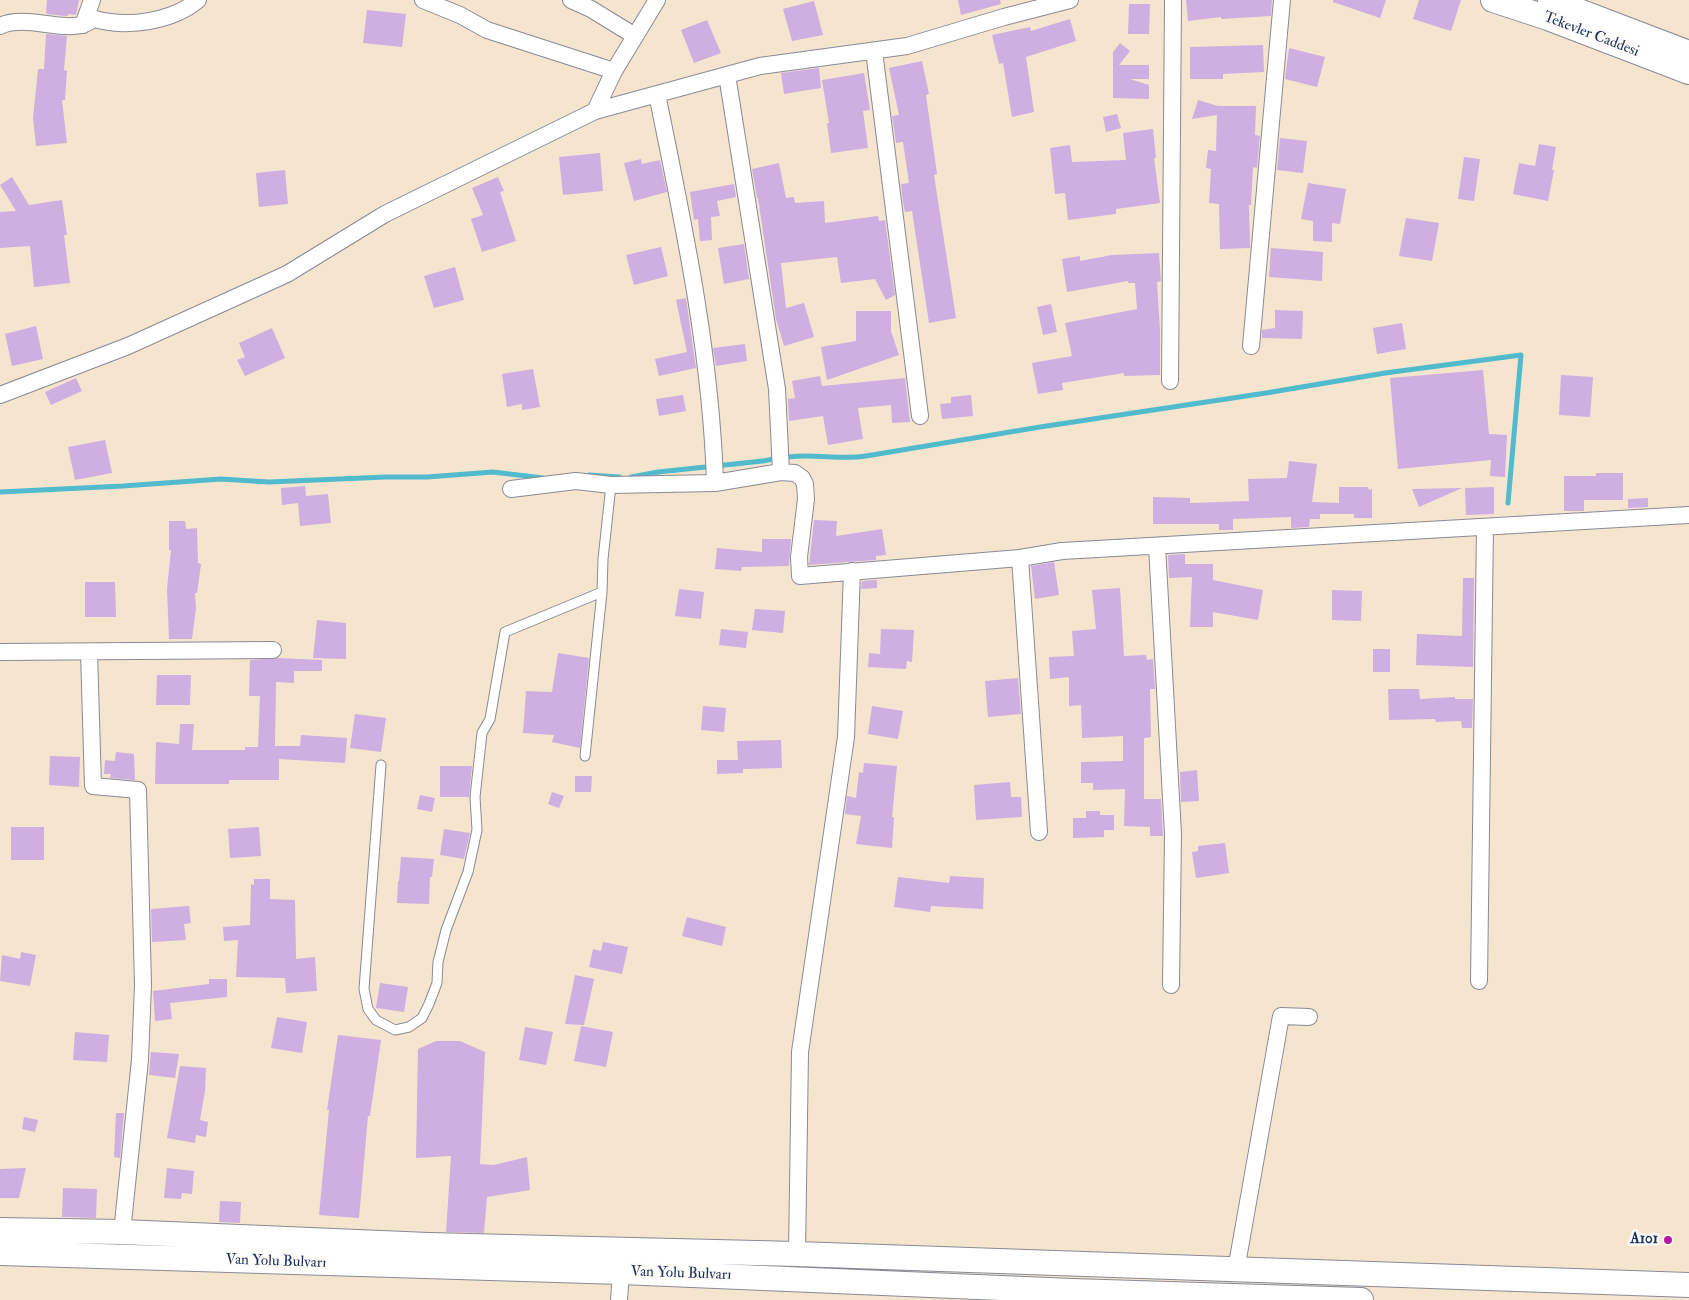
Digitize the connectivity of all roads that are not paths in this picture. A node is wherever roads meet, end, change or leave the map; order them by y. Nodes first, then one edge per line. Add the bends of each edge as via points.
1 (92, 0) edge
2 (198, 0) edge
3 (423, 0) edge
4 (571, 0) edge
5 (657, 0) edge
6 (1070, 0) edge
7 (1172, 0) edge
8 (1282, 0) edge
9 (1493, 0) edge
10 (1550, 0) edge
11 (83, 25) junction
12 (0, 26) edge
13 (635, 36) junction
14 (874, 51) junction
15 (1689, 53) edge
16 (614, 71) junction
17 (1689, 72) edge
18 (727, 75) junction
19 (658, 94) junction
20 (595, 111) junction
21 (1251, 346) dead end
22 (1170, 381) dead end
23 (0, 395) edge
24 (920, 416) dead end
25 (781, 472) junction
26 (715, 483) junction
27 (611, 485) junction
28 (511, 489) dead end
29 (1689, 515) edge
30 (1485, 527) junction
31 (1157, 546) junction
32 (1020, 558) junction
33 (852, 571) junction
34 (602, 592) junction
35 (273, 650) dead end
36 (0, 652) edge
37 (89, 652) junction
38 (585, 756) dead end
39 (381, 765) dead end
40 (1039, 832) dead end
41 (1479, 981) dead end
42 (1171, 985) dead end
43 (1309, 1018) dead end
44 (0, 1230) edge
45 (122, 1232) junction
46 (0, 1254) edge
47 (797, 1254) junction
48 (1236, 1270) junction
49 (621, 1272) junction
50 (1689, 1285) edge
51 (1072, 1296) edge
52 (619, 1300) edge
53 (1361, 1300) edge

1 - 11 street
2 - 11 street via 179,13 148,22 95,19
3 - 16 street via 487,30
4 - 13 street
5 - 13 street
6 - 14 street via 907,46
7 - 22 street
8 - 21 street
9 - 17 main road, Tekevler Caddesi
10 - 15 main road
11 - 12 street via 26,22
13 - 16 street
14 - 18 street via 760,66
14 - 24 street
16 - 20 street
18 - 19 street
18 - 25 street via 777,389
19 - 20 street
19 - 26 street via 698,313 710,404
20 - 23 street via 385,214 287,274 128,346
25 - 26 street
25 - 33 street via 796,473 805,484 800,576
26 - 27 street
27 - 28 street via 576,481
27 - 34 lane
29 - 30 street
30 - 31 street
30 - 41 street
31 - 32 street via 1062,551
31 - 42 street via 1173,834
32 - 33 street
32 - 40 street
33 - 47 street via 846,737 800,1052
34 - 38 lane
34 - 39 lane via 505,632 490,719 482,733 475,797 477,830 468,872 446,930 438,962 437,983 422,1018 409,1027 395,1030 376,1020 368,1009 364,989
35 - 37 street
36 - 37 street
37 - 45 street via 93,786 138,790 143,984 140,1060
43 - 48 street via 1281,1016
44 - 45 main road
45 - 47 main road via 428,1245
46 - 49 main road, Van Yolu Bulvarı
47 - 48 main road
48 - 50 main road
49 - 51 main road, Van Yolu Bulvarı
49 - 52 street
51 - 53 main road, Van Yolu Bulvarı

